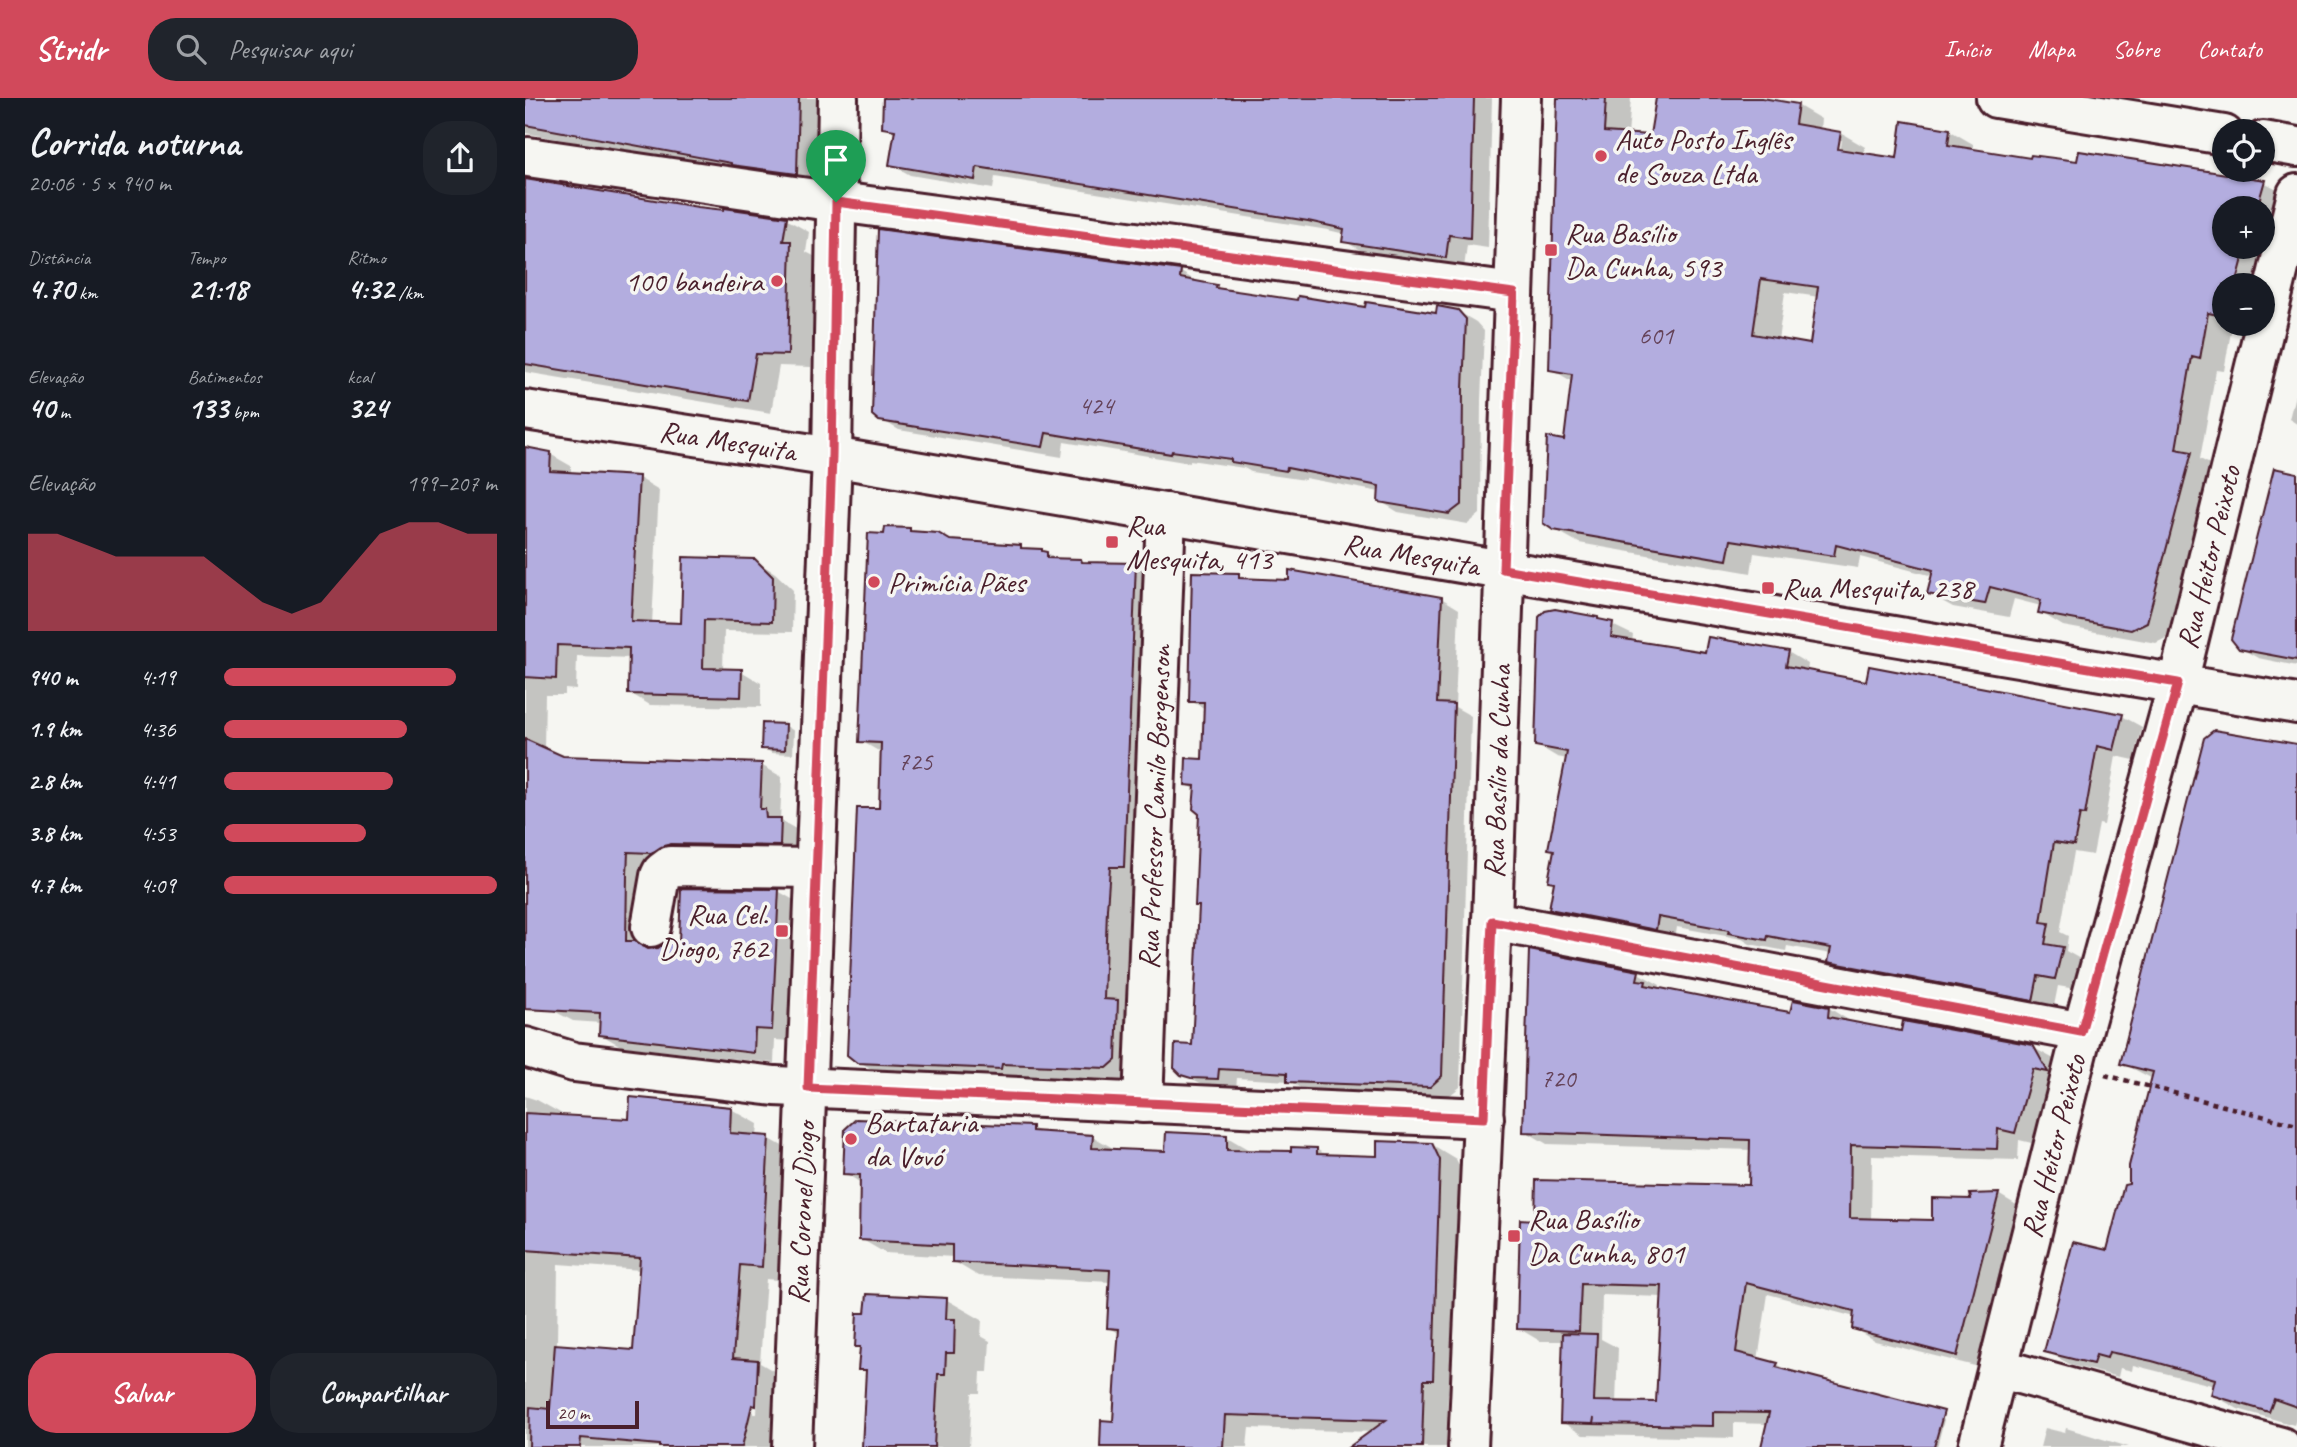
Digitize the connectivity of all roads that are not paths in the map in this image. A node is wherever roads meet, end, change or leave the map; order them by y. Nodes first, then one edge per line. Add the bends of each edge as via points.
1 (838, 98) edge
2 (1521, 98) edge
3 (1996, 98) edge
4 (2212, 133) edge
5 (2275, 143) edge
6 (2297, 147) edge
7 (528, 157) dead end
8 (2297, 194) edge
9 (836, 202) junction
10 (1514, 293) junction
11 (525, 410) edge
12 (832, 457) junction
13 (1166, 513) junction
14 (1503, 569) junction
15 (2178, 683) junction
16 (2297, 704) edge
17 (816, 868) junction
18 (1492, 921) junction
19 (651, 927) dead end
20 (525, 1048) edge
21 (2077, 1050) junction
22 (808, 1088) junction
23 (1143, 1103) junction
24 (1484, 1118) junction
25 (1999, 1368) junction
26 (792, 1447) edge
27 (1468, 1447) edge
28 (1978, 1447) edge
29 (2281, 1447) edge

1 - 9 street, Rua Coronel Diogo
2 - 10 street, Rua Basílio da Cunha
3 - 4 street
5 - 6 street
7 - 9 street
8 - 15 street, Rua Heitor Peixoto
9 - 10 street
9 - 12 street, Rua Coronel Diogo
10 - 14 street, Rua Basílio da Cunha
11 - 12 street, Rua Mesquita
12 - 13 street, Rua Mesquita
12 - 17 street, Rua Coronel Diogo
13 - 14 street, Rua Mesquita
13 - 23 street, Rua Professor Camilo Bergenson
14 - 15 street, Rua Mesquita
14 - 18 street, Rua Basílio da Cunha
15 - 16 street, Rua Mesquita
15 - 21 street, Rua Heitor Peixoto
17 - 19 street via 670,866 660,876
17 - 22 street, Rua Coronel Diogo
18 - 21 street
18 - 24 street, Rua Basílio da Cunha
20 - 22 street via 574,1062
21 - 25 street, Rua Heitor Peixoto
22 - 23 street
22 - 26 street, Rua Coronel Diogo
23 - 24 street
24 - 27 street, Rua Basílio da Cunha
25 - 28 street, Rua Heitor Peixoto
25 - 29 street

